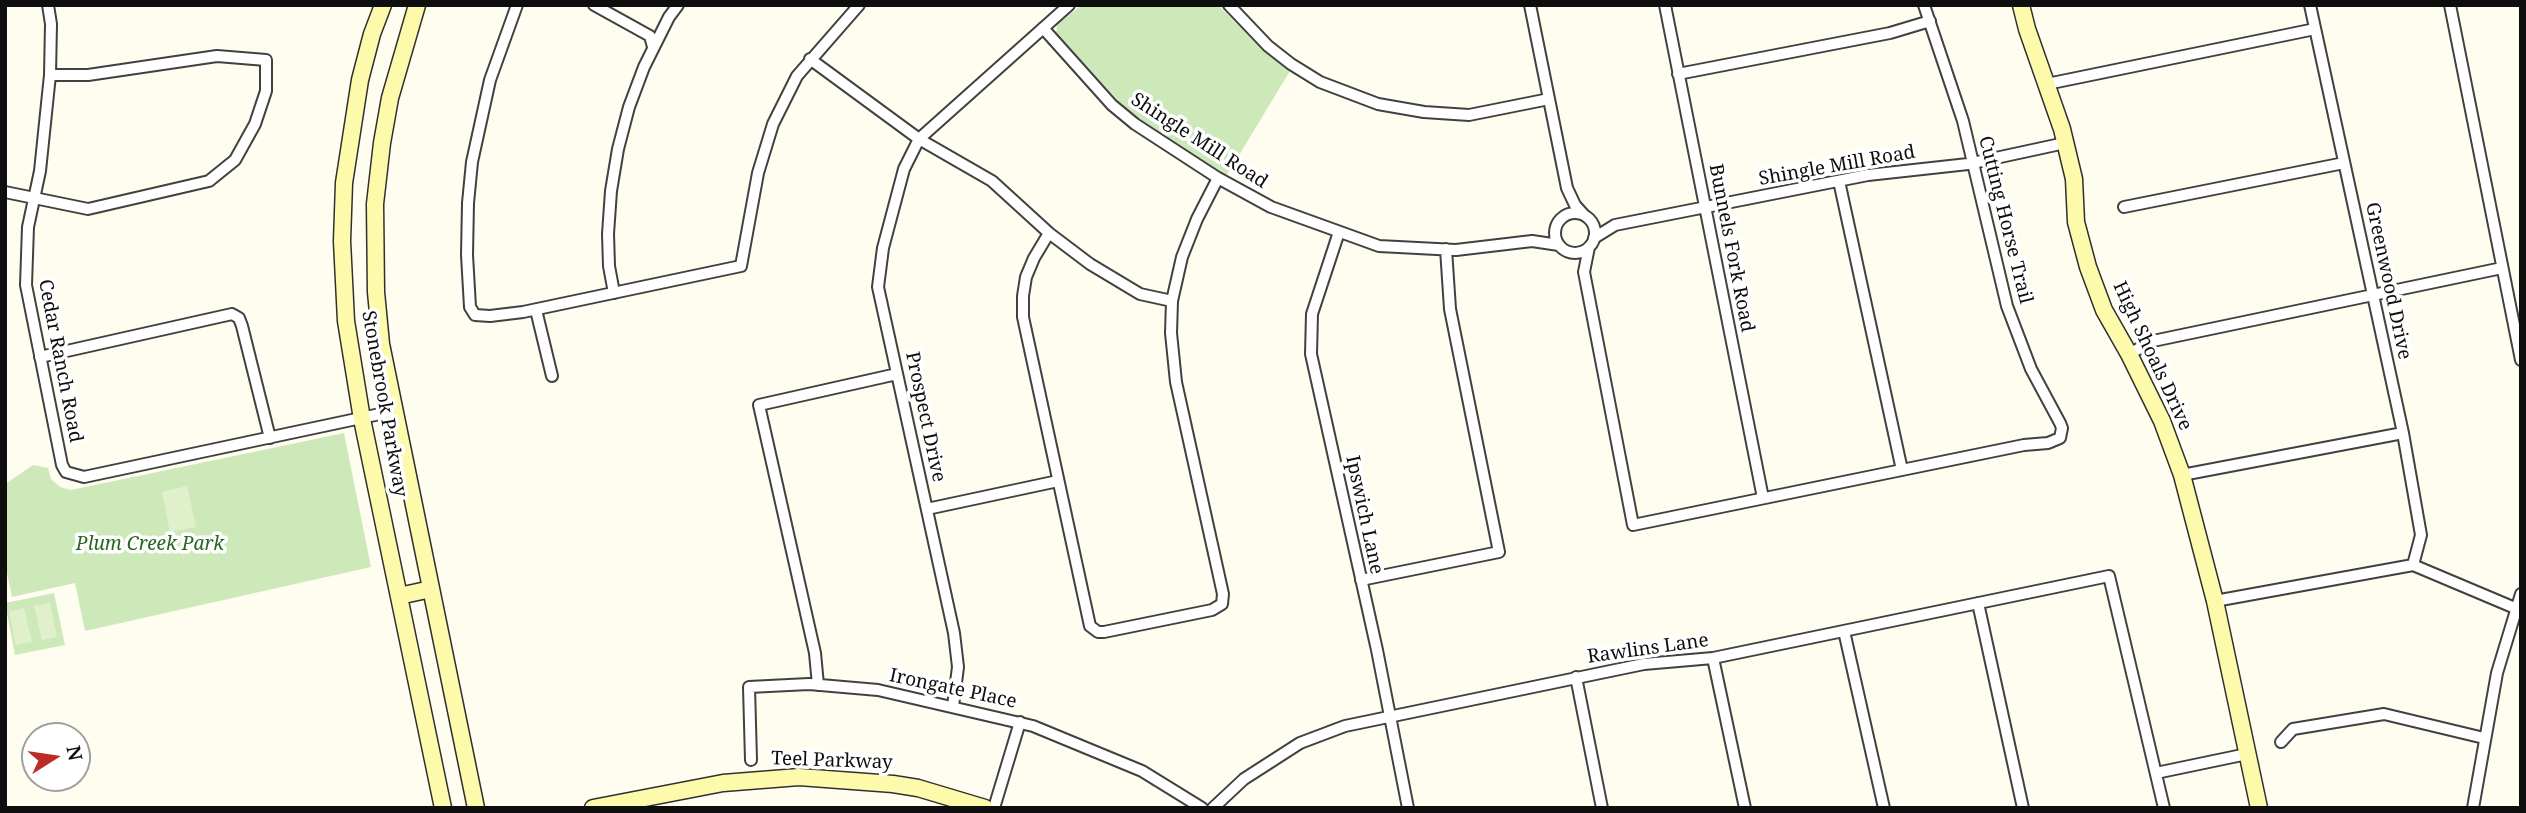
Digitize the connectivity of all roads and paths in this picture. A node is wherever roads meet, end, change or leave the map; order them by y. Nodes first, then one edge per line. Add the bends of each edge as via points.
1 (48, 5) edge
2 (383, 5) edge
3 (417, 5) edge
4 (517, 5) edge
5 (594, 5) edge
6 (678, 5) edge
7 (859, 5) edge
8 (1069, 5) edge
9 (1230, 5) edge
10 (1530, 5) edge
11 (1665, 5) edge
12 (1924, 5) edge
13 (2021, 5) edge
14 (2310, 5) edge
15 (2450, 5) edge
16 (1930, 21) junction
17 (1043, 28) junction
18 (2315, 29) junction
19 (653, 47) junction
20 (810, 60) junction
21 (1678, 74) junction
22 (50, 75) junction
23 (2047, 83) junction
24 (1549, 99) junction
25 (919, 139) junction
26 (2065, 143) junction
27 (1973, 163) junction
28 (2344, 163) junction
29 (1218, 178) junction
30 (1839, 181) junction
31 (1567, 188) junction
32 (5, 192) edge
33 (34, 197) junction
34 (1705, 207) junction
35 (2124, 207) dead end
36 (1587, 218) junction
37 (1559, 222) junction
38 (1615, 225) junction
39 (1339, 232) junction
40 (1049, 233) junction
41 (1532, 241) junction
42 (1592, 243) junction
43 (1562, 248) junction
44 (1446, 249) junction
45 (2502, 268) junction
46 (1584, 272) junction
47 (614, 293) junction
48 (2373, 296) junction
49 (1172, 302) junction
50 (536, 310) junction
51 (2129, 354) junction
52 (40, 357) junction
53 (2521, 360) edge
54 (897, 374) junction
55 (552, 376) dead end
56 (394, 411) junction
57 (362, 419) junction
58 (2403, 433) junction
59 (271, 438) junction
60 (1902, 470) junction
61 (2182, 475) junction
62 (1058, 481) junction
63 (1763, 498) junction
64 (927, 509) junction
65 (2413, 565) junction
66 (1361, 580) junction
67 (431, 589) junction
68 (2521, 594) edge
69 (399, 596) junction
70 (2215, 601) junction
71 (1978, 603) junction
72 (2515, 608) junction
73 (1844, 631) junction
74 (1713, 658) junction
75 (1576, 677) junction
76 (818, 685) junction
77 (953, 706) junction
78 (1390, 716) junction
79 (1020, 722) junction
80 (2484, 738) junction
81 (2281, 742) dead end
82 (2248, 754) junction
83 (751, 760) dead end
84 (2156, 773) junction
85 (443, 808) edge
86 (476, 808) edge
87 (593, 808) edge
88 (985, 808) edge
89 (994, 808) edge
90 (1202, 808) edge
91 (1213, 808) edge
92 (1408, 808) edge
93 (1602, 808) edge
94 (1745, 808) edge
95 (1884, 808) edge
96 (2024, 808) edge
97 (2164, 808) edge
98 (2259, 808) edge
99 (2473, 808) edge

1 - 22 street, Cedar Ranch Road
2 - 57 main road, Stonebrook Parkway via 360,80 344,183 346,321
3 - 56 main road, Stonebrook Parkway via 390,98 376,204 376,292
4 - 50 street via 490,80 472,162 467,266 470,307 475,315
5 - 19 street via 650,36
6 - 19 street
7 - 20 street
8 - 17 street
9 - 24 street via 1268,46 1292,64 1320,82 1378,104 1469,115
10 - 24 street
11 - 21 street, Bunnels Fork Road
12 - 16 street, Cutting Horse Trail
13 - 23 main road, High Shoals Drive
14 - 18 street, Greenwood Drive
15 - 45 street
16 - 21 street via 1890,33
16 - 27 street, Cutting Horse Trail
17 - 25 street
17 - 29 street, Shingle Mill Road via 1135,124
18 - 23 street
18 - 28 street, Greenwood Drive
19 - 47 street via 629,107 614,170 608,234
20 - 25 street
20 - 47 street via 773,124 758,173 741,266
21 - 34 street, Bunnels Fork Road
22 - 33 street, Cedar Ranch Road
22 - 33 street via 88,75 217,56 266,60 266,91 235,160 209,181 88,209
23 - 26 main road, High Shoals Drive
24 - 31 street
25 - 40 street via 992,181
25 - 54 street, Prospect Drive via 904,169 883,248 878,287
26 - 27 street, Shingle Mill Road
26 - 51 main road, High Shoals Drive via 2074,179 2076,222 2088,267 2104,310
27 - 30 street, Shingle Mill Road
27 - 60 street, Cutting Horse Trail via 2007,306 2031,369 2060,423 2060,438
28 - 35 street
28 - 48 street, Greenwood Drive
29 - 39 street, Shingle Mill Road via 1271,207
29 - 49 street via 1185,249
30 - 34 street, Shingle Mill Road
30 - 60 street
31 - 36 street
31 - 37 street
32 - 33 street
33 - 52 street, Cedar Ranch Road via 26,285
34 - 38 street, Shingle Mill Road
34 - 63 street, Bunnels Fork Road
36 - 37 street via 1571,214
36 - 38 street, Shingle Mill Road
36 - 42 street
37 - 41 street, Shingle Mill Road
37 - 43 street via 1555,232
38 - 42 street, Shingle Mill Road
39 - 44 street, Shingle Mill Road via 1379,246
39 - 66 street, Ipswich Lane via 1313,308 1310,342
40 - 49 street via 1129,288
40 - 62 street via 1026,277 1023,317
41 - 43 street, Shingle Mill Road
41 - 44 street, Shingle Mill Road
42 - 43 street via 1577,253
42 - 46 street
43 - 46 street
44 - 66 street via 1449,305 1499,552
45 - 48 street
45 - 53 street
46 - 63 street via 1633,525
47 - 50 street
48 - 51 street via 2153,341
48 - 58 street, Greenwood Drive
49 - 62 street via 1173,365 1223,594 1220,606 1095,631 1089,622
50 - 55 street
51 - 61 main road, High Shoals Drive
52 - 59 street, Cedar Ranch Road via 66,472 84,477
52 - 59 street via 232,314 242,326
54 - 64 street, Prospect Drive
54 - 76 street via 759,405 815,653
56 - 57 street
56 - 67 main road, Stonebrook Parkway
57 - 59 street
57 - 69 main road, Stonebrook Parkway
58 - 61 street
58 - 65 street, Greenwood Drive via 2421,535
60 - 63 street
61 - 70 main road, High Shoals Drive
62 - 64 street
64 - 77 street, Prospect Drive via 954,633 958,667
65 - 70 street
65 - 72 street
66 - 78 street, Ipswich Lane
67 - 69 main road
67 - 86 main road, Stonebrook Parkway
68 - 72 street
69 - 85 main road, Stonebrook Parkway
70 - 82 main road, High Shoals Drive
71 - 73 street, Rawlins Lane
71 - 84 street, Rawlins Lane via 2109,576
71 - 96 street
72 - 80 street
73 - 74 street, Rawlins Lane
73 - 95 street
74 - 75 street, Rawlins Lane via 1661,661
74 - 94 street
75 - 78 street, Rawlins Lane
75 - 93 street
76 - 77 street, Irongate Place via 878,690
76 - 83 street, Irongate Place via 749,687
77 - 79 street, Irongate Place
78 - 91 street, Rawlins Lane via 1300,743 1244,779
78 - 92 street, Ipswich Lane
79 - 89 street
79 - 90 street, Irongate Place via 1142,771
80 - 81 street via 2384,714 2293,729
80 - 99 street
82 - 84 street
82 - 98 main road, High Shoals Drive
84 - 97 street
87 - 88 main road, Teel Parkway via 723,783 799,777 918,788

